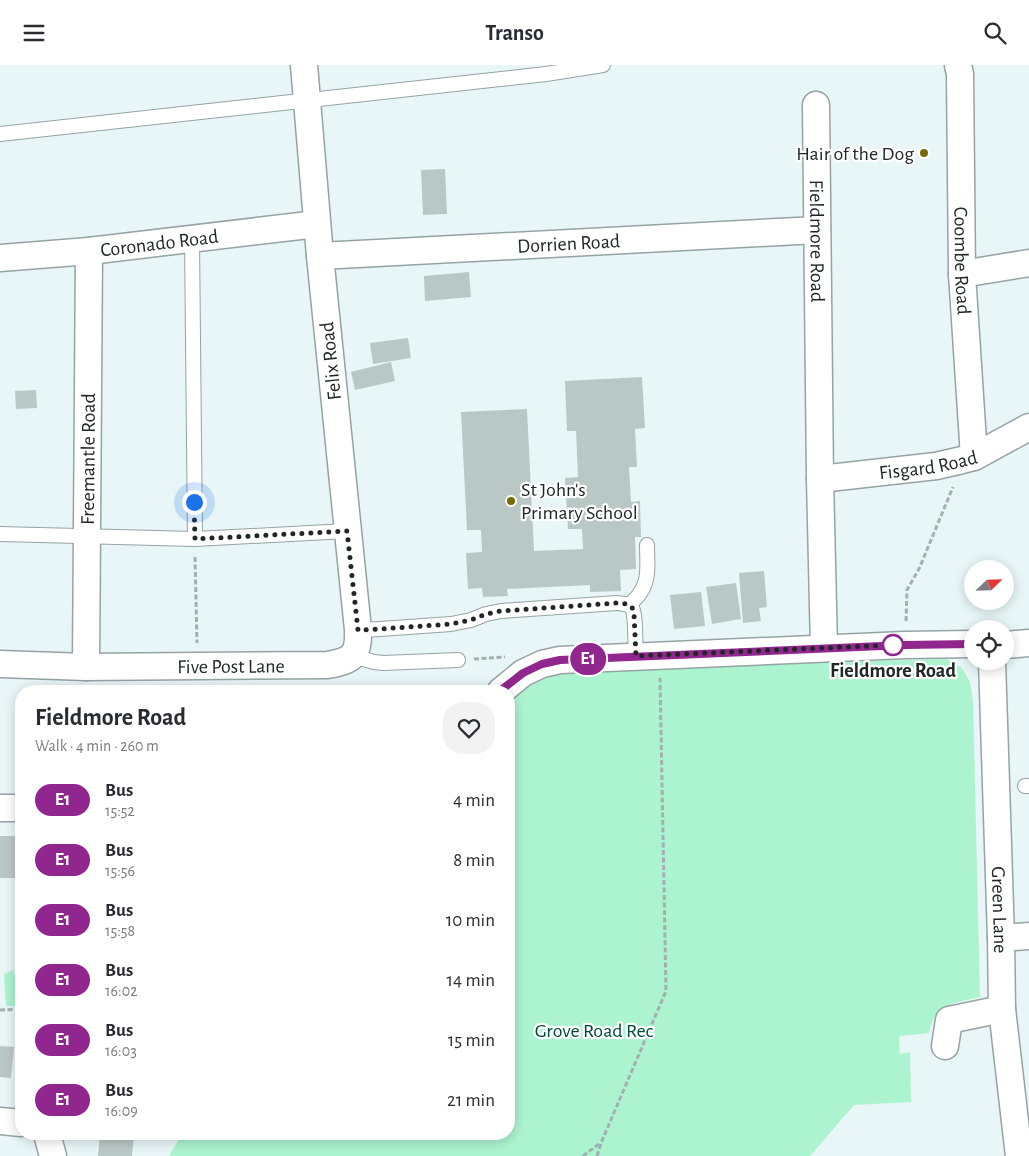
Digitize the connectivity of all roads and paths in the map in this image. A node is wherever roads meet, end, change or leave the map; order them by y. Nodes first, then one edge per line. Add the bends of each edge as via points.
1 (304, 65) edge
2 (603, 65) edge
3 (958, 65) edge
4 (307, 100) junction
5 (816, 105) dead end
6 (0, 134) edge
7 (317, 224) junction
8 (817, 231) junction
9 (192, 239) junction
10 (89, 251) junction
11 (320, 256) junction
12 (0, 258) edge
13 (1029, 263) edge
14 (962, 274) junction
15 (1029, 427) edge
16 (966, 459) junction
17 (820, 479) junction
18 (347, 531) junction
19 (0, 534) edge
20 (87, 537) junction
21 (195, 539) junction
22 (647, 545) dead end
23 (629, 605) junction
24 (358, 630) junction
25 (1029, 643) edge
26 (964, 644) edge
27 (1014, 644) edge
28 (905, 645) junction
29 (824, 648) junction
30 (353, 656) junction
31 (648, 656) junction
32 (458, 660) joint
33 (0, 664) edge
34 (197, 666) junction
35 (86, 667) junction
36 (992, 670) edge
37 (523, 673) junction
38 (508, 685) edge
39 (0, 808) edge
40 (15, 808) edge
41 (1029, 936) edge
42 (1001, 938) junction
43 (15, 1009) edge
44 (1002, 1009) junction
45 (0, 1010) edge
46 (945, 1046) dead end
47 (0, 1121) edge
48 (15, 1122) edge
49 (49, 1140) edge
50 (600, 1143) junction
51 (53, 1156) edge
52 (583, 1156) edge
53 (597, 1156) edge
54 (1019, 1156) edge

1 - 4 street, Felix Road
2 - 4 lane
3 - 14 street, Coombe Road
4 - 6 lane
4 - 7 street, Felix Road
5 - 8 street, Fieldmore Road
7 - 9 street, Coronado Road
7 - 11 street, Felix Road
8 - 11 street, Dorrien Road
8 - 17 street, Fieldmore Road
9 - 10 street, Coronado Road
9 - 21 lane
10 - 12 street, Coronado Road
10 - 20 street, Freemantle Road
11 - 18 street, Felix Road
13 - 14 street
14 - 16 street, Coombe Road
15 - 16 street, Fisgard Road
16 - 17 street, Fisgard Road via 936,466
16 - 28 path via 907,590
17 - 29 street, Fieldmore Road
18 - 21 lane
18 - 24 street, Felix Road
19 - 20 lane
20 - 21 lane
20 - 35 street, Freemantle Road
21 - 34 path
22 - 23 lane via 644,587
23 - 24 lane via 617,603 501,611 451,624
23 - 31 lane
24 - 30 street, Felix Road via 357,649
25 - 27 street
26 - 28 street
28 - 29 street
29 - 31 street
30 - 32 lane via 374,663
30 - 34 street, Five Post Lane via 327,665
31 - 37 street via 560,660
31 - 50 path via 666,991
32 - 37 path via 508,657
33 - 35 street, Five Post Lane
34 - 35 street, Five Post Lane
36 - 42 street, Green Lane
37 - 38 street
39 - 40 street
41 - 42 street
42 - 44 street, Green Lane
43 - 45 path
44 - 46 street via 949,1020
44 - 54 street, Green Lane
47 - 48 street
49 - 51 street
50 - 52 path
50 - 53 path

